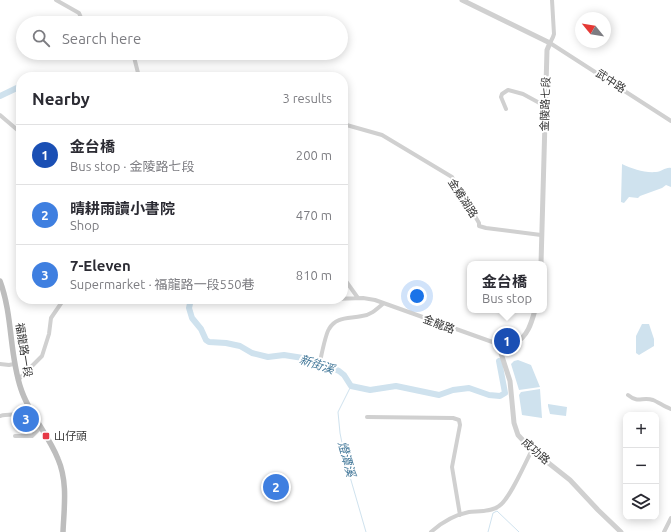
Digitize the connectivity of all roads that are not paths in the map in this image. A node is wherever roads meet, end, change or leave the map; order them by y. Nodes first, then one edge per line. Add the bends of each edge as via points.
1 (56, 0) edge
2 (462, 0) edge
3 (552, 0) edge
4 (80, 16) edge
5 (550, 43) junction
6 (135, 60) edge
7 (138, 72) edge
8 (545, 106) junction
9 (506, 109) dead end
10 (0, 116) edge
11 (671, 121) edge
12 (348, 125) edge
13 (16, 128) edge
14 (542, 235) junction
15 (541, 261) edge
16 (0, 281) edge
17 (348, 284) edge
18 (348, 298) edge
19 (358, 298) junction
20 (61, 304) edge
21 (384, 304) junction
22 (534, 313) edge
23 (498, 344) junction
24 (0, 364) edge
25 (14, 364) junction
26 (319, 366) dead end
27 (18, 380) junction
28 (628, 395) dead end
29 (30, 410) junction
30 (671, 410) edge
31 (0, 416) edge
32 (367, 417) dead end
33 (41, 427) junction
34 (15, 436) dead end
35 (532, 450) junction
36 (460, 515) junction
37 (671, 518) edge
38 (63, 532) edge
39 (431, 532) edge
40 (621, 532) edge
41 (664, 532) edge

1 - 4 street
2 - 5 street
3 - 5 street via 554,38
5 - 8 street, 金陵路七段 via 547,50
5 - 11 street, 武中路
6 - 7 street
8 - 9 street via 508,90 501,97
8 - 14 street, 金陵路七段
10 - 13 street
12 - 14 street, 金雞湖路 via 382,135 452,177 479,226
14 - 15 street, 金陵路七段
16 - 25 main road, 福龍路一段 via 7,306
17 - 19 street
18 - 19 street, 金龍路
19 - 21 street, 金龍路
20 - 27 street via 51,318 42,356
21 - 23 street, 金龍路
21 - 26 street via 376,311 363,316 337,320 328,329
22 - 23 street via 529,329 521,339 517,342
23 - 35 street, 成功路 via 510,381 516,429
24 - 25 street
25 - 27 main road, 福龍路一段
27 - 29 main road, 福龍路一段
28 - 30 street via 633,399 653,400
29 - 31 street via 24,414
29 - 33 main road, 福龍路一段
32 - 36 street via 459,420 452,467
33 - 34 street via 32,436
33 - 38 main road, 福龍路一段 via 62,468
35 - 36 street via 505,501 499,506
35 - 40 street, 成功路 via 570,480
36 - 39 street via 443,522
37 - 41 street

